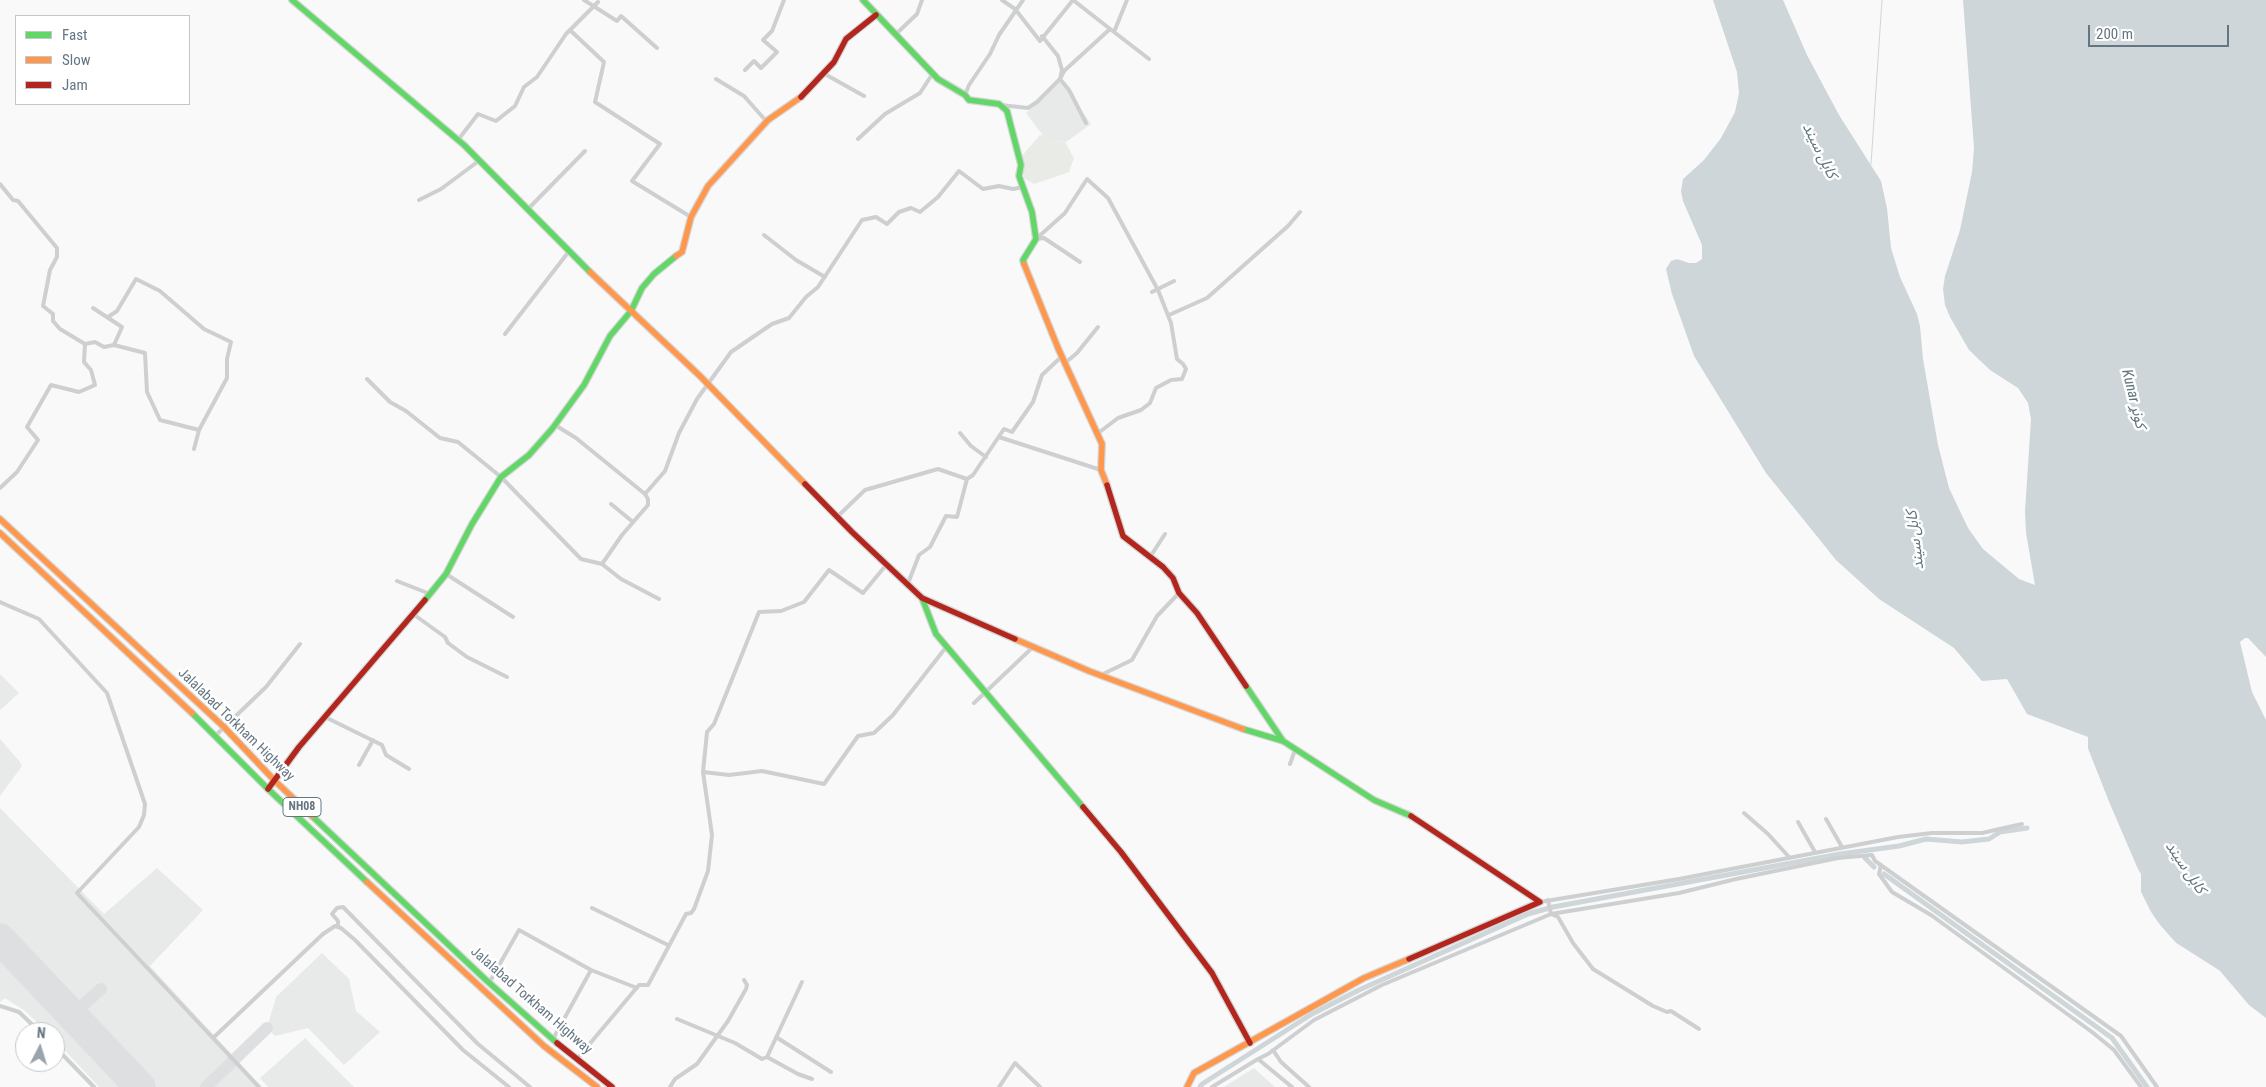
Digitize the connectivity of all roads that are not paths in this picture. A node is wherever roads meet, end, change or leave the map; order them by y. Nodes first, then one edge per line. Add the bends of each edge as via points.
1 (292, 0) edge
2 (584, 0) edge
3 (784, 0) edge
4 (863, 0) edge
5 (922, 0) edge
6 (1002, 0) edge
7 (1022, 0) edge
8 (1127, 0) edge
9 (598, 2) dead end
10 (594, 7) junction
11 (1015, 9) junction
12 (876, 15) junction
13 (1110, 29) junction
14 (571, 31) junction
15 (1114, 32) junction
16 (895, 35) junction
17 (1042, 36) junction
18 (657, 48) dead end
19 (1149, 59) dead end
20 (745, 70) dead end
21 (823, 73) junction
22 (933, 73) junction
23 (716, 79) dead end
24 (1060, 79) junction
25 (965, 95) junction
26 (864, 96) dead end
27 (999, 104) junction
28 (767, 122) junction
29 (1086, 124) dead end
30 (858, 139) dead end
31 (458, 140) junction
32 (585, 151) dead end
33 (480, 160) junction
34 (0, 184) edge
35 (1023, 186) junction
36 (419, 200) dead end
37 (528, 209) junction
38 (1300, 212) dead end
39 (690, 217) junction
40 (764, 235) dead end
41 (1036, 239) junction
42 (570, 250) junction
43 (1080, 262) dead end
44 (825, 278) junction
45 (1174, 280) dead end
46 (1158, 290) junction
47 (1152, 292) dead end
48 (93, 308) dead end
49 (631, 311) junction
50 (1169, 315) junction
51 (108, 317) junction
52 (1098, 326) dead end
53 (505, 334) dead end
54 (85, 344) junction
55 (114, 344) junction
56 (1064, 360) junction
57 (367, 378) dead end
58 (708, 385) junction
59 (555, 425) junction
60 (199, 430) junction
61 (960, 433) dead end
62 (1097, 434) junction
63 (999, 437) junction
64 (194, 449) dead end
65 (986, 457) junction
66 (1101, 470) junction
67 (501, 476) junction
68 (967, 479) junction
69 (0, 488) edge
70 (645, 494) junction
71 (611, 504) dead end
72 (837, 517) junction
73 (0, 519) edge
74 (632, 522) junction
75 (0, 533) edge
76 (1165, 534) dead end
77 (1150, 557) junction
78 (602, 564) junction
79 (886, 564) junction
80 (446, 574) junction
81 (397, 581) dead end
82 (907, 586) junction
83 (1178, 593) junction
84 (430, 594) junction
85 (922, 598) junction
86 (659, 599) dead end
87 (0, 602) edge
88 (413, 614) junction
89 (513, 617) dead end
90 (300, 644) dead end
91 (947, 646) junction
92 (1033, 646) junction
93 (1101, 675) junction
94 (507, 677) dead end
95 (986, 693) junction
96 (974, 703) dead end
97 (326, 716) junction
98 (224, 727) junction
99 (216, 735) junction
100 (372, 740) junction
101 (1283, 741) junction
102 (1295, 750) junction
103 (1290, 764) dead end
104 (359, 765) dead end
105 (409, 769) dead end
106 (703, 772) junction
107 (275, 781) junction
108 (268, 789) junction
109 (1744, 813) dead end
110 (1826, 819) dead end
111 (1798, 822) dead end
112 (2022, 824) dead end
113 (1842, 847) junction
114 (1815, 852) junction
115 (1789, 857) junction
116 (1881, 865) junction
117 (1548, 900) junction
118 (1540, 902) junction
119 (592, 908) dead end
120 (1551, 914) junction
121 (338, 927) junction
122 (668, 945) junction
123 (591, 970) junction
124 (744, 980) dead end
125 (802, 982) dead end
126 (489, 984) junction
127 (637, 988) junction
128 (0, 1006) edge
129 (677, 1019) dead end
130 (30, 1022) edge
131 (1699, 1029) dead end
132 (718, 1036) junction
133 (776, 1037) junction
134 (213, 1038) junction
135 (553, 1039) junction
136 (1250, 1043) junction
137 (1273, 1050) junction
138 (65, 1057) edge
139 (767, 1057) junction
140 (577, 1059) junction
141 (1258, 1059) junction
142 (831, 1072) dead end
143 (812, 1079) dead end
144 (94, 1087) edge
145 (258, 1087) edge
146 (509, 1087) edge
147 (530, 1087) edge
148 (596, 1087) edge
149 (612, 1087) edge
150 (670, 1087) edge
151 (999, 1087) edge
152 (1040, 1087) edge
153 (1187, 1087) edge
154 (1212, 1087) edge
155 (1292, 1087) edge
156 (1309, 1087) edge
157 (2141, 1087) edge
158 (2157, 1087) edge

1 - 31 main road
2 - 10 street
3 - 20 street via 772,31 763,40 777,52 761,68 754,61
4 - 12 main road
5 - 16 street via 917,14
6 - 11 street
7 - 11 street
8 - 15 street
9 - 10 street
10 - 14 street
10 - 18 street via 617,21 621,16
11 - 17 street via 1040,41
11 - 25 street
12 - 16 main road
12 - 21 main road via 846,39 834,62
13 - 15 street
13 - 17 street via 1073,0
13 - 24 street via 1064,71
14 - 31 street via 537,77 524,87 514,106 496,121 478,114
14 - 39 street via 604,62 595,102 660,144 632,181
15 - 19 street
16 - 22 main road
17 - 24 street via 1058,56 1062,70
21 - 26 street
21 - 28 main road via 802,96
22 - 25 main road
22 - 30 street via 920,93 885,114
23 - 28 street via 744,96
24 - 27 street via 1028,108
24 - 29 street
25 - 27 main road via 969,100
27 - 35 main road via 1007,111 1010,121
28 - 39 main road via 708,186
31 - 33 main road
32 - 37 street
33 - 36 street via 442,189
33 - 37 main road
34 - 54 street via 57,248 44,306 53,314 53,321 60,329
35 - 41 main road via 1032,212
35 - 44 street via 1013,190 999,186 983,189 959,171 938,197 920,212 911,208 899,212 887,224 876,217 862,220
37 - 42 main road
38 - 50 street via 1207,298
39 - 49 main road via 682,252 654,274 642,288
40 - 44 street
41 - 43 street via 1044,238
41 - 46 street via 1065,213 1087,179 1108,198
41 - 56 main road via 1023,260
42 - 49 main road
42 - 53 street
44 - 58 street via 789,318 772,324 731,352
45 - 46 street
46 - 47 street
46 - 50 street
48 - 51 street
49 - 58 main road
49 - 59 main road via 610,336 584,385
50 - 62 street via 1177,359 1186,369 1182,379 1156,388 1150,403 1142,410 1118,418
51 - 55 street via 122,327
51 - 60 street via 117,311 136,279 160,290 204,329 231,342 227,378
52 - 56 street via 1077,353
54 - 55 street via 95,342 104,347
54 - 69 street via 84,362 91,370 95,385 79,392 51,385 27,427 38,440 17,472
55 - 60 street via 145,353 148,392 160,420
56 - 62 main road
56 - 63 street via 1042,375 1033,402 1012,432 1004,429
57 - 67 street via 390,402 440,438 458,442
58 - 70 street via 679,433 665,472
58 - 72 main road
59 - 67 main road via 529,455
59 - 70 street
60 - 64 street
61 - 65 street
62 - 66 main road via 1102,444
63 - 65 street
63 - 66 street
65 - 68 street
66 - 77 main road via 1123,536
67 - 78 street via 581,559
67 - 80 main road
68 - 72 street via 938,469 865,490
68 - 82 street via 957,517 946,516 930,547 919,555
70 - 74 street via 648,505
71 - 74 street
72 - 79 main road
73 - 98 main road, Jalalabad Torkham Highway / NH08
74 - 78 street
75 - 99 main road, NH08
76 - 77 street
77 - 83 main road via 1172,578
78 - 86 street via 621,579
79 - 82 main road
79 - 106 street via 863,593 829,570 804,602 781,612 759,612 714,724 707,732
80 - 84 main road
80 - 89 street
81 - 84 street
82 - 85 main road
83 - 93 street via 1157,616 1132,660
83 - 101 main road via 1196,613
84 - 88 main road
85 - 91 main road via 936,634
85 - 92 main road
87 - 134 street via 39,619 107,693 145,804 139,827 77,893
88 - 94 street via 467,657
88 - 97 main road
90 - 98 street via 266,687
91 - 95 main road
91 - 106 street via 893,715 874,733 858,736 824,784 762,771 728,775
92 - 93 main road
92 - 95 street
93 - 101 main road via 1225,723
95 - 96 street
95 - 136 main road via 1121,852 1212,973
97 - 100 street
97 - 107 main road
98 - 99 street
98 - 107 main road, Jalalabad Torkham Highway / NH08
99 - 108 main road, NH08
100 - 104 street
100 - 105 street via 382,745 386,755
101 - 102 main road
102 - 103 street
102 - 118 main road via 1374,800 1413,818
106 - 122 street via 712,835 708,871 694,909 686,914
107 - 108 main road
107 - 126 main road, Jalalabad Torkham Highway / NH08
108 - 148 main road, NH08 via 481,989 544,1046
109 - 115 street
110 - 113 street
111 - 114 street
112 - 113 street via 1982,833 1898,837
113 - 114 street
114 - 115 street
115 - 117 street
116 - 120 street via 1872,855 1838,858 1679,893
116 - 157 street via 1879,874 1892,892 1931,915 2052,1000 2114,1050
116 - 158 street via 2121,1036
117 - 118 street
117 - 120 street
118 - 136 main road via 1364,978
119 - 122 street
120 - 131 street via 1558,917 1593,969 1653,1006 1671,1011
120 - 137 street via 1382,985 1314,1020
121 - 134 street via 334,926 323,934
121 - 146 street via 368,953 463,1050
121 - 147 street via 338,921 332,914 343,907 478,1044
122 - 127 street via 648,984
123 - 126 street via 519,930
123 - 127 street
123 - 135 street
124 - 132 street via 746,989
125 - 133 street
126 - 135 main road, Jalalabad Torkham Highway / NH08
127 - 140 street
128 - 130 street via 19,1012
129 - 132 street
132 - 139 street via 762,1059
132 - 150 street via 697,1064 675,1079
133 - 139 street
133 - 142 street
134 - 145 street
135 - 140 main road, Jalalabad Torkham Highway / NH08
136 - 153 main road via 1194,1073
137 - 141 street
137 - 156 street via 1281,1062
138 - 144 street
139 - 143 street
140 - 149 main road, Jalalabad Torkham Highway / NH08
141 - 154 street
141 - 155 street
151 - 152 street via 1015,1063

